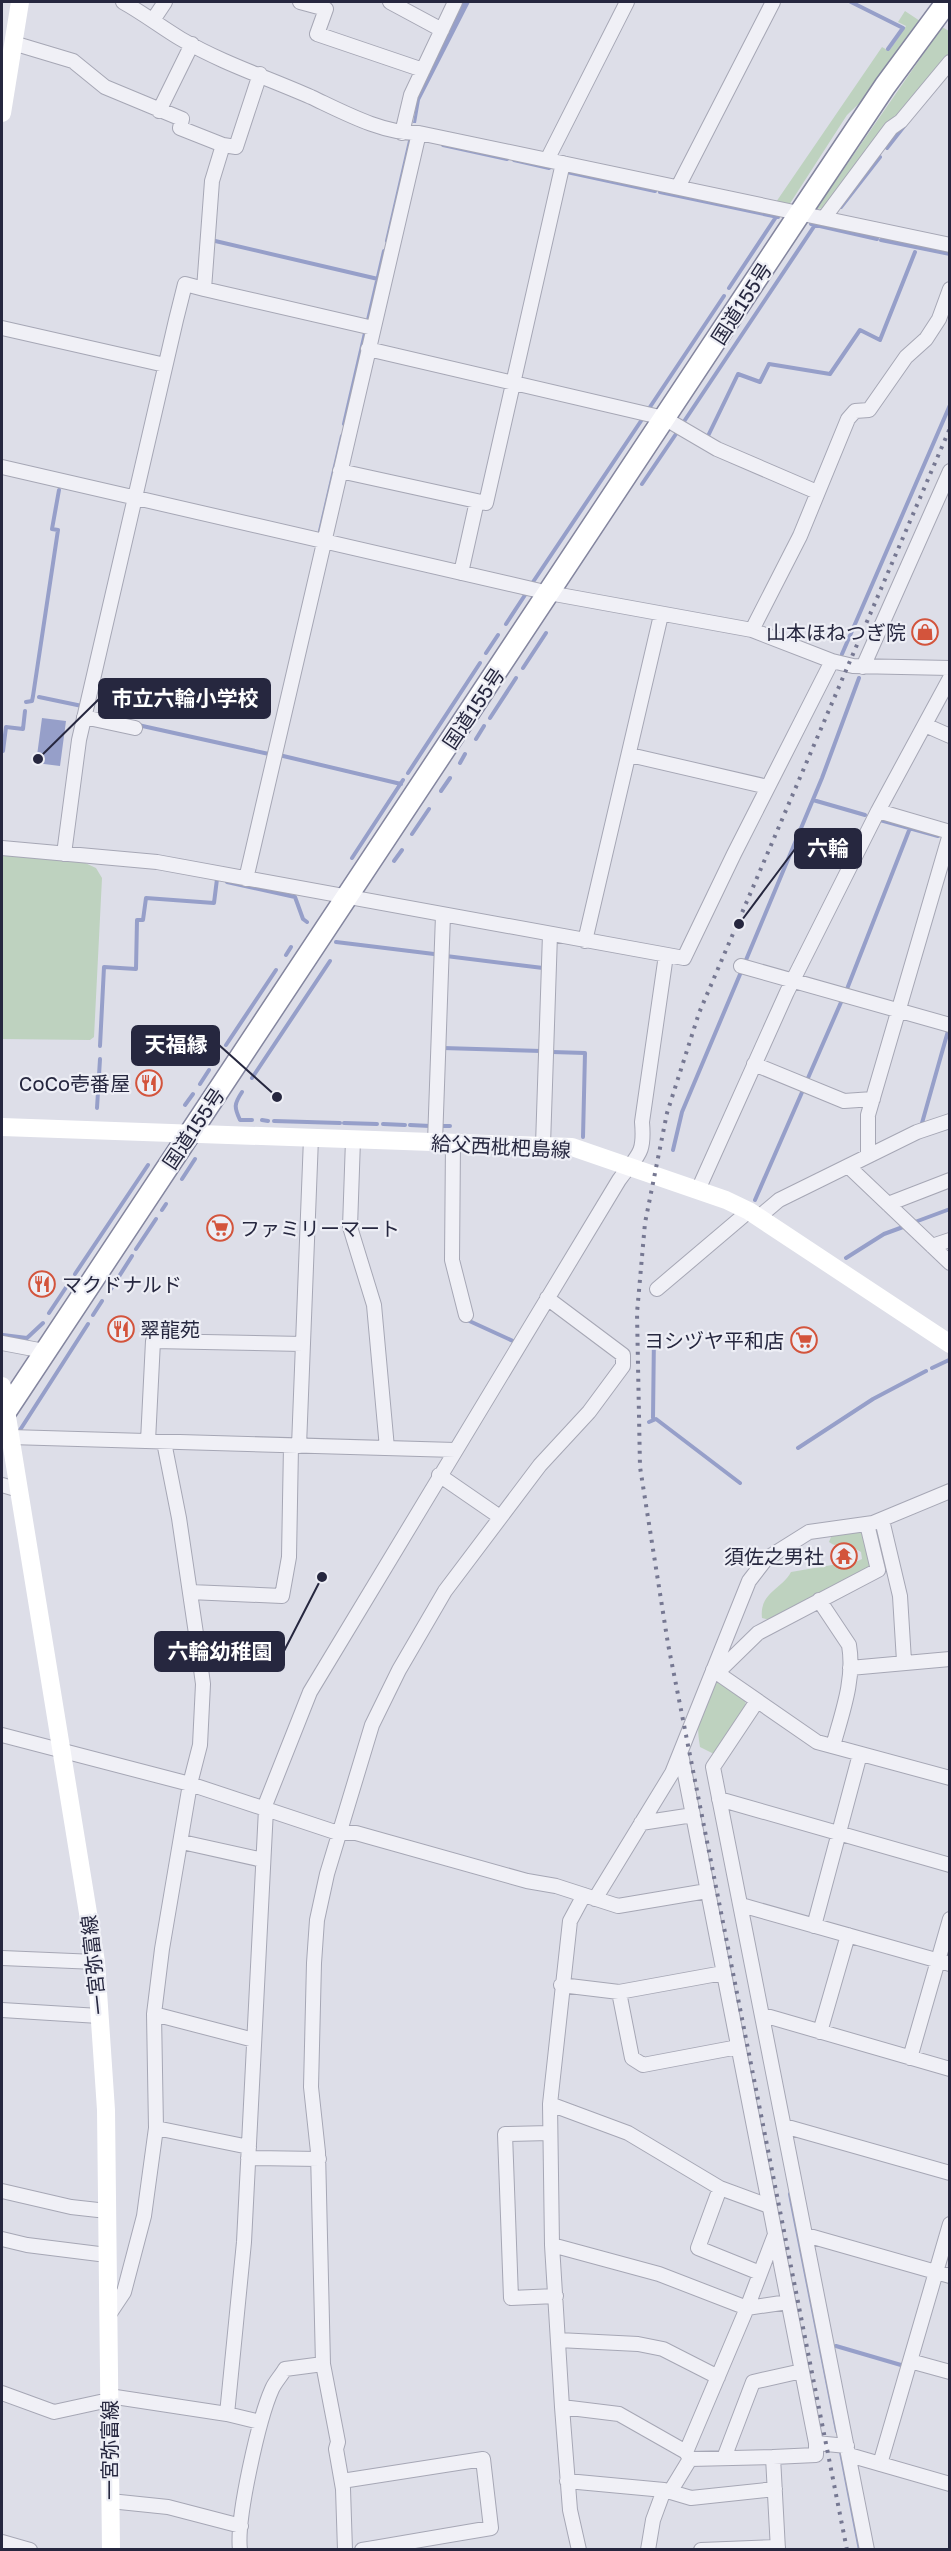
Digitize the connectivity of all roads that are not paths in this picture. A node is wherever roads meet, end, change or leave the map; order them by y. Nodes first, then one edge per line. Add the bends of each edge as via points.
1 (20, 2) edge
2 (123, 2) edge
3 (165, 2) edge
4 (300, 2) edge
5 (308, 2) edge
6 (390, 2) edge
7 (455, 2) edge
8 (627, 2) edge
9 (773, 2) edge
10 (947, 2) edge
11 (153, 20) junction
12 (442, 30) junction
13 (13, 43) junction
14 (192, 44) junction
15 (950, 62) edge
16 (423, 70) junction
17 (260, 74) junction
18 (4, 76) edge
19 (159, 111) junction
20 (2, 113) edge
21 (402, 133) junction
22 (418, 133) junction
23 (223, 146) junction
24 (547, 160) junction
25 (563, 163) junction
26 (678, 187) junction
27 (800, 213) junction
28 (824, 218) junction
29 (950, 245) edge
30 (204, 289) junction
31 (950, 289) edge
32 (2, 328) edge
33 (373, 328) junction
34 (368, 349) junction
35 (165, 365) junction
36 (512, 383) junction
37 (664, 418) junction
38 (2, 467) edge
39 (340, 471) junction
40 (950, 471) edge
41 (817, 492) junction
42 (135, 498) junction
43 (477, 501) junction
44 (323, 541) junction
45 (461, 573) junction
46 (549, 592) junction
47 (661, 615) junction
48 (752, 630) junction
49 (832, 661) junction
50 (863, 667) junction
51 (950, 668) edge
52 (950, 678) edge
53 (84, 717) junction
54 (925, 724) junction
55 (135, 728) dead end
56 (950, 736) edge
57 (630, 755) junction
58 (768, 787) junction
59 (878, 811) junction
60 (950, 833) edge
61 (2, 848) edge
62 (64, 854) junction
63 (246, 879) junction
64 (346, 898) junction
65 (443, 915) junction
66 (550, 934) junction
67 (585, 941) junction
68 (666, 955) junction
69 (741, 966) dead end
70 (793, 980) junction
71 (898, 1010) junction
72 (950, 1024) edge
73 (754, 1064) junction
74 (873, 1099) junction
75 (950, 1121) edge
76 (2, 1127) edge
77 (189, 1135) junction
78 (311, 1138) junction
79 (352, 1140) junction
80 (435, 1142) junction
81 (453, 1143) junction
82 (543, 1145) junction
83 (868, 1155) junction
84 (629, 1166) junction
85 (848, 1166) junction
86 (950, 1180) edge
87 (698, 1190) junction
88 (888, 1204) junction
89 (754, 1214) junction
90 (950, 1240) edge
91 (932, 1246) junction
92 (950, 1263) edge
93 (657, 1289) dead end
94 (547, 1298) junction
95 (466, 1315) dead end
96 (2, 1343) edge
97 (303, 1344) junction
98 (950, 1344) edge
99 (44, 1352) junction
100 (2, 1386) edge
101 (4, 1413) edge
102 (10, 1437) junction
103 (148, 1442) junction
104 (164, 1442) junction
105 (295, 1446) junction
106 (387, 1448) junction
107 (455, 1450) junction
108 (439, 1475) junction
109 (10, 1487) edge
110 (950, 1491) edge
111 (500, 1516) junction
112 (882, 1520) junction
113 (867, 1524) junction
114 (190, 1592) junction
115 (819, 1600) junction
116 (950, 1659) edge
117 (904, 1661) junction
118 (850, 1668) junction
119 (715, 1672) junction
120 (757, 1701) junction
121 (2, 1736) edge
122 (833, 1746) junction
123 (64, 1754) junction
124 (681, 1754) junction
125 (860, 1754) junction
126 (950, 1778) edge
127 (190, 1784) junction
128 (719, 1798) junction
129 (265, 1809) junction
130 (693, 1815) junction
131 (641, 1823) junction
132 (338, 1833) junction
133 (839, 1833) junction
134 (182, 1842) junction
135 (262, 1860) junction
136 (950, 1865) edge
137 (707, 1891) junction
138 (590, 1897) junction
139 (741, 1905) junction
140 (950, 1919) edge
141 (814, 1926) junction
142 (848, 1935) junction
143 (2, 1958) edge
144 (96, 1962) junction
145 (944, 1962) edge
146 (723, 1973) junction
147 (561, 1985) junction
148 (620, 1992) junction
149 (2, 2010) edge
150 (154, 2014) junction
151 (763, 2015) junction
152 (99, 2016) junction
153 (820, 2032) junction
154 (254, 2040) junction
155 (738, 2047) junction
156 (910, 2058) junction
157 (950, 2069) edge
158 (550, 2104) junction
159 (784, 2126) junction
160 (156, 2128) junction
161 (544, 2133) junction
162 (248, 2152) junction
163 (319, 2159) junction
164 (950, 2173) edge
165 (720, 2188) junction
166 (2, 2191) edge
167 (769, 2206) junction
168 (107, 2211) junction
169 (950, 2224) edge
170 (774, 2235) junction
171 (806, 2235) junction
172 (2, 2239) edge
173 (552, 2245) junction
174 (107, 2255) junction
175 (760, 2272) junction
176 (936, 2272) junction
177 (950, 2276) edge
178 (550, 2296) junction
179 (788, 2302) junction
180 (747, 2308) junction
181 (108, 2316) junction
182 (558, 2340) junction
183 (910, 2361) junction
184 (322, 2364) junction
185 (802, 2371) junction
186 (950, 2372) edge
187 (718, 2377) junction
188 (2, 2394) edge
189 (109, 2398) junction
190 (562, 2407) junction
191 (227, 2414) junction
192 (260, 2422) junction
193 (816, 2443) junction
194 (848, 2451) junction
195 (688, 2455) junction
196 (773, 2457) junction
197 (724, 2458) junction
198 (880, 2464) junction
199 (342, 2481) junction
200 (567, 2481) junction
201 (950, 2484) edge
202 (775, 2489) junction
203 (667, 2491) junction
204 (110, 2500) junction
205 (241, 2526) junction
206 (2, 2542) edge
207 (405, 2546) edge
208 (778, 2548) edge
209 (30, 2550) edge
210 (111, 2550) edge
211 (240, 2550) edge
212 (345, 2550) edge
213 (362, 2550) edge
214 (579, 2550) edge
215 (648, 2550) edge
216 (701, 2550) edge
217 (867, 2550) edge

1 - 13 main road
2 - 11 street
3 - 11 street
4 - 5 street
5 - 16 street via 326,9 317,34
6 - 12 street
7 - 12 street
8 - 24 street
9 - 26 street
10 - 27 highway, 国道155号
11 - 14 street
12 - 16 street
13 - 18 main road
13 - 19 street via 73,61 105,87
14 - 17 street
14 - 19 street
15 - 28 street via 891,128
16 - 21 street via 411,95
17 - 21 street via 328,106
17 - 23 street via 236,147
18 - 20 main road
19 - 23 street via 182,119 180,128
21 - 22 street
22 - 24 street
22 - 33 street
23 - 30 street via 212,181
24 - 25 street
25 - 26 street
25 - 36 street
26 - 27 street
27 - 28 street
27 - 37 highway, 国道155号
28 - 29 street
30 - 33 street
30 - 35 street via 185,284
31 - 41 street via 939,319 926,339 906,357 869,410 855,411 848,419
32 - 35 street
33 - 34 street
34 - 36 street
34 - 39 street
35 - 42 street
36 - 37 street
36 - 43 street via 486,503
37 - 41 street via 717,449
37 - 46 highway, 国道155号
38 - 42 street
39 - 43 street
39 - 44 street
40 - 50 street
41 - 48 street via 800,536
42 - 44 street
42 - 53 street
43 - 45 street
44 - 45 street
44 - 63 street
45 - 46 street
46 - 47 street
46 - 64 highway, 国道155号
47 - 48 street
47 - 57 street
48 - 49 street
49 - 50 street
49 - 58 street
50 - 51 street
52 - 54 street
53 - 55 street
53 - 62 street
54 - 56 street
54 - 59 street
57 - 58 street
57 - 67 street
58 - 68 street via 684,958
59 - 60 street
59 - 70 street
60 - 71 street
61 - 62 street
62 - 63 street via 157,862
63 - 64 street
64 - 65 street
64 - 77 highway, 国道155号
65 - 66 street
65 - 80 street
66 - 67 street
66 - 82 street
67 - 68 street
68 - 84 street via 642,1122 644,1141 641,1154
69 - 70 street
70 - 71 street
70 - 73 street
71 - 72 street
71 - 74 street
73 - 74 street via 844,1101
73 - 87 street
74 - 83 street via 868,1115
75 - 83 street
76 - 77 main road, 給父西枇杷島線
77 - 78 main road, 給父西枇杷島線
77 - 99 highway, 国道155号
78 - 79 main road, 給父西枇杷島線
78 - 97 street
79 - 80 main road, 給父西枇杷島線
79 - 106 street via 350,1227 374,1305
80 - 81 main road, 給父西枇杷島線
81 - 82 main road, 給父西枇杷島線
81 - 95 street via 452,1260
82 - 84 main road, 給父西枇杷島線 via 572,1147
83 - 85 street
84 - 87 main road, 給父西枇杷島線
84 - 94 street
85 - 88 street
85 - 89 street
86 - 88 street
87 - 89 main road, 給父西枇杷島線
88 - 91 street
89 - 93 street
89 - 98 main road, 給父西枇杷島線
90 - 91 street
91 - 92 street
94 - 107 street
94 - 111 street via 623,1355 623,1366
96 - 99 street
97 - 103 street via 153,1341
97 - 105 street
99 - 101 highway, 国道155号
100 - 101 main road, 一宮弥富線
101 - 102 main road, 一宮弥富線
102 - 103 street
102 - 109 main road, 一宮弥富線
103 - 104 street
104 - 105 street
104 - 114 street
105 - 106 street
105 - 114 street via 289,1557 282,1596
106 - 107 street
107 - 108 street
108 - 111 street
108 - 129 street via 310,1692
109 - 123 main road, 一宮弥富線
110 - 112 street
111 - 132 street via 445,1592 399,1670 372,1725
112 - 113 street
112 - 117 street via 900,1596
113 - 115 street via 878,1570
113 - 119 street via 809,1532 766,1559 749,1581
114 - 127 street via 202,1684 200,1745
115 - 118 street via 849,1645
115 - 119 street via 758,1633
116 - 117 street
117 - 118 street
118 - 122 street via 850,1684
119 - 120 street
119 - 124 street via 699,1701
120 - 122 street via 817,1742
120 - 128 street via 713,1767
121 - 123 street
122 - 125 street
123 - 127 street
123 - 144 main road, 一宮弥富線
124 - 130 street
124 - 131 street
125 - 126 street
125 - 133 street
127 - 129 street
127 - 134 street
128 - 133 street
128 - 139 street
129 - 132 street
129 - 135 street
130 - 131 street
130 - 137 street
131 - 138 street
132 - 138 street via 356,1833
132 - 163 street via 317,1920 313,1975 311,2087
133 - 136 street
133 - 141 street
134 - 135 street
134 - 150 street
135 - 154 street
137 - 138 street via 618,1906
137 - 146 street
138 - 147 street via 570,1921
139 - 141 street
139 - 151 street
140 - 145 street
141 - 142 street
142 - 145 street
142 - 153 street
143 - 144 street
144 - 152 main road, 一宮弥富線
145 - 156 street
146 - 148 street
146 - 155 street
147 - 148 street
147 - 158 street
148 - 155 street via 632,2058 643,2065
149 - 152 street
150 - 154 street
150 - 160 street
151 - 153 street
151 - 159 street
152 - 168 main road, 一宮弥富線 via 106,2110
153 - 156 street
154 - 162 street
155 - 167 street
156 - 157 street
158 - 161 street
158 - 165 street via 628,2133
159 - 164 street
159 - 171 street
160 - 162 street
160 - 181 street via 135,2254 124,2292
161 - 173 street
161 - 178 street via 505,2134 511,2298
162 - 163 street
162 - 191 street via 244,2242
163 - 184 street
165 - 167 street
165 - 175 street via 698,2248
166 - 168 street
167 - 170 street
168 - 174 main road, 一宮弥富線
169 - 176 street
170 - 175 street
170 - 179 street
171 - 176 street
171 - 194 street
172 - 174 street via 27,2246
173 - 178 street
173 - 180 street via 659,2274
174 - 181 main road, 一宮弥富線
175 - 180 street
176 - 177 street
176 - 183 street
178 - 182 street
179 - 180 street
179 - 185 street
180 - 187 street
181 - 189 main road, 一宮弥富線
182 - 187 street via 663,2349
182 - 190 street
183 - 186 street
183 - 198 street
184 - 192 street via 285,2369 272,2388
184 - 199 street
185 - 193 street
185 - 197 street via 753,2382
187 - 195 street
188 - 189 street via 54,2412
189 - 191 street
189 - 204 main road, 一宮弥富線
190 - 195 street via 619,2414
190 - 200 street
191 - 192 street
192 - 205 street
193 - 194 street
193 - 196 street via 816,2455
194 - 198 street
194 - 217 street
195 - 197 street
195 - 203 street
196 - 197 street
196 - 202 street
198 - 201 street
199 - 207 street via 483,2459 491,2528
199 - 212 street
200 - 203 street
200 - 214 street
202 - 203 street via 691,2498
202 - 208 street
203 - 215 street via 653,2520
204 - 205 street via 168,2507
204 - 210 main road, 一宮弥富線
205 - 211 street
206 - 209 street
207 - 213 street
208 - 216 street

